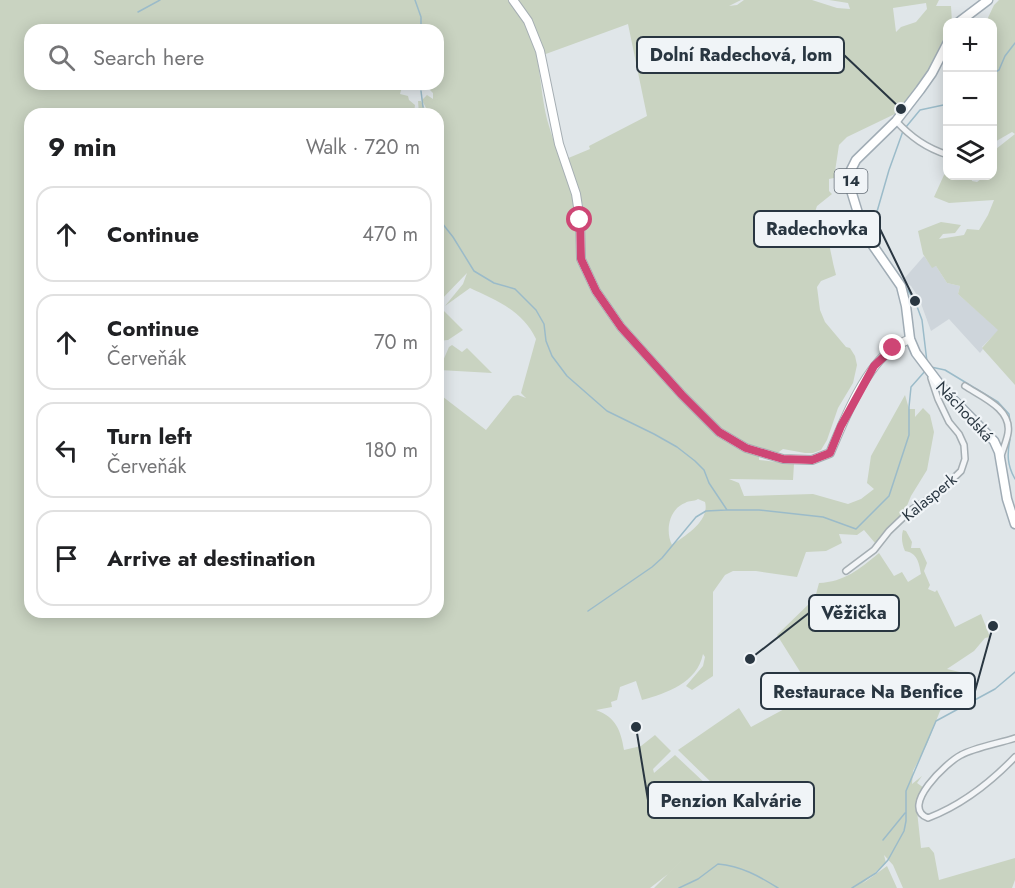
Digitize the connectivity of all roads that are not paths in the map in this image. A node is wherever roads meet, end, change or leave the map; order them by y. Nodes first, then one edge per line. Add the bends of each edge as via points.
1 (513, 0) edge
2 (988, 0) edge
3 (964, 18) edge
4 (943, 52) edge
5 (896, 121) junction
6 (943, 154) edge
7 (910, 339) junction
8 (930, 372) junction
9 (966, 386) dead end
10 (1000, 458) junction
11 (1012, 504) edge
12 (1015, 524) edge
13 (846, 571) dead end
14 (1015, 738) edge
15 (1015, 757) edge

1 - 7 street via 528,21 540,51 559,144 576,194 581,259 596,291 621,327 719,432 746,448 783,459 812,460 830,453 874,366
2 - 3 main road
4 - 5 main road, 14
5 - 6 street via 912,137
5 - 7 main road, 14 via 856,160 850,187 867,237 901,286
7 - 8 main road, Náchodská / 14
8 - 10 main road, Náchodská / 14 via 994,441
8 - 13 street, Kalasperk via 938,399 964,445 961,471 938,493 911,510 874,550
9 - 10 street via 1008,420
10 - 11 main road, Náchodská / 14
11 - 12 main road, Náchodská / 14
14 - 15 street via 961,755 925,787 919,801 923,816 928,818 974,794

